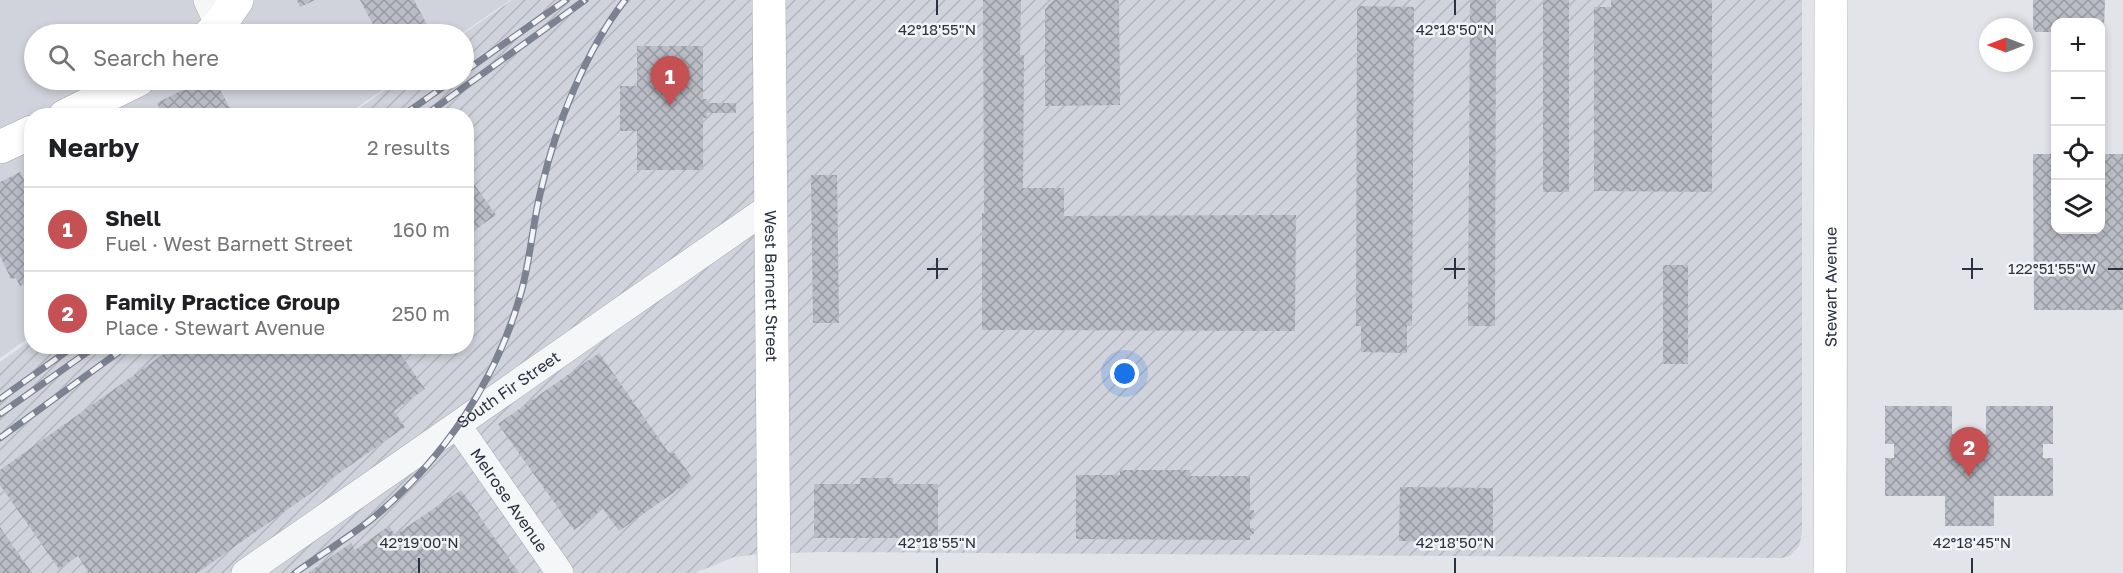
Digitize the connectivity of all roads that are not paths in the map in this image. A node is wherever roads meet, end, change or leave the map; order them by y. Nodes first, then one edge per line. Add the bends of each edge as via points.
1 (769, 0) edge
2 (1831, 0) edge
3 (118, 90) edge
4 (81, 108) edge
5 (24, 136) edge
6 (0, 147) edge
7 (771, 206) junction
8 (458, 426) junction
9 (245, 573) edge
10 (560, 573) edge
11 (774, 573) edge
12 (1830, 573) edge

1 - 7 main road, West Barnett Street
2 - 12 main road, Stewart Avenue
3 - 4 main road
5 - 6 main road
7 - 8 street, South Fir Street
7 - 11 main road, West Barnett Street
8 - 9 street, South Fir Street
8 - 10 street, Melrose Avenue

